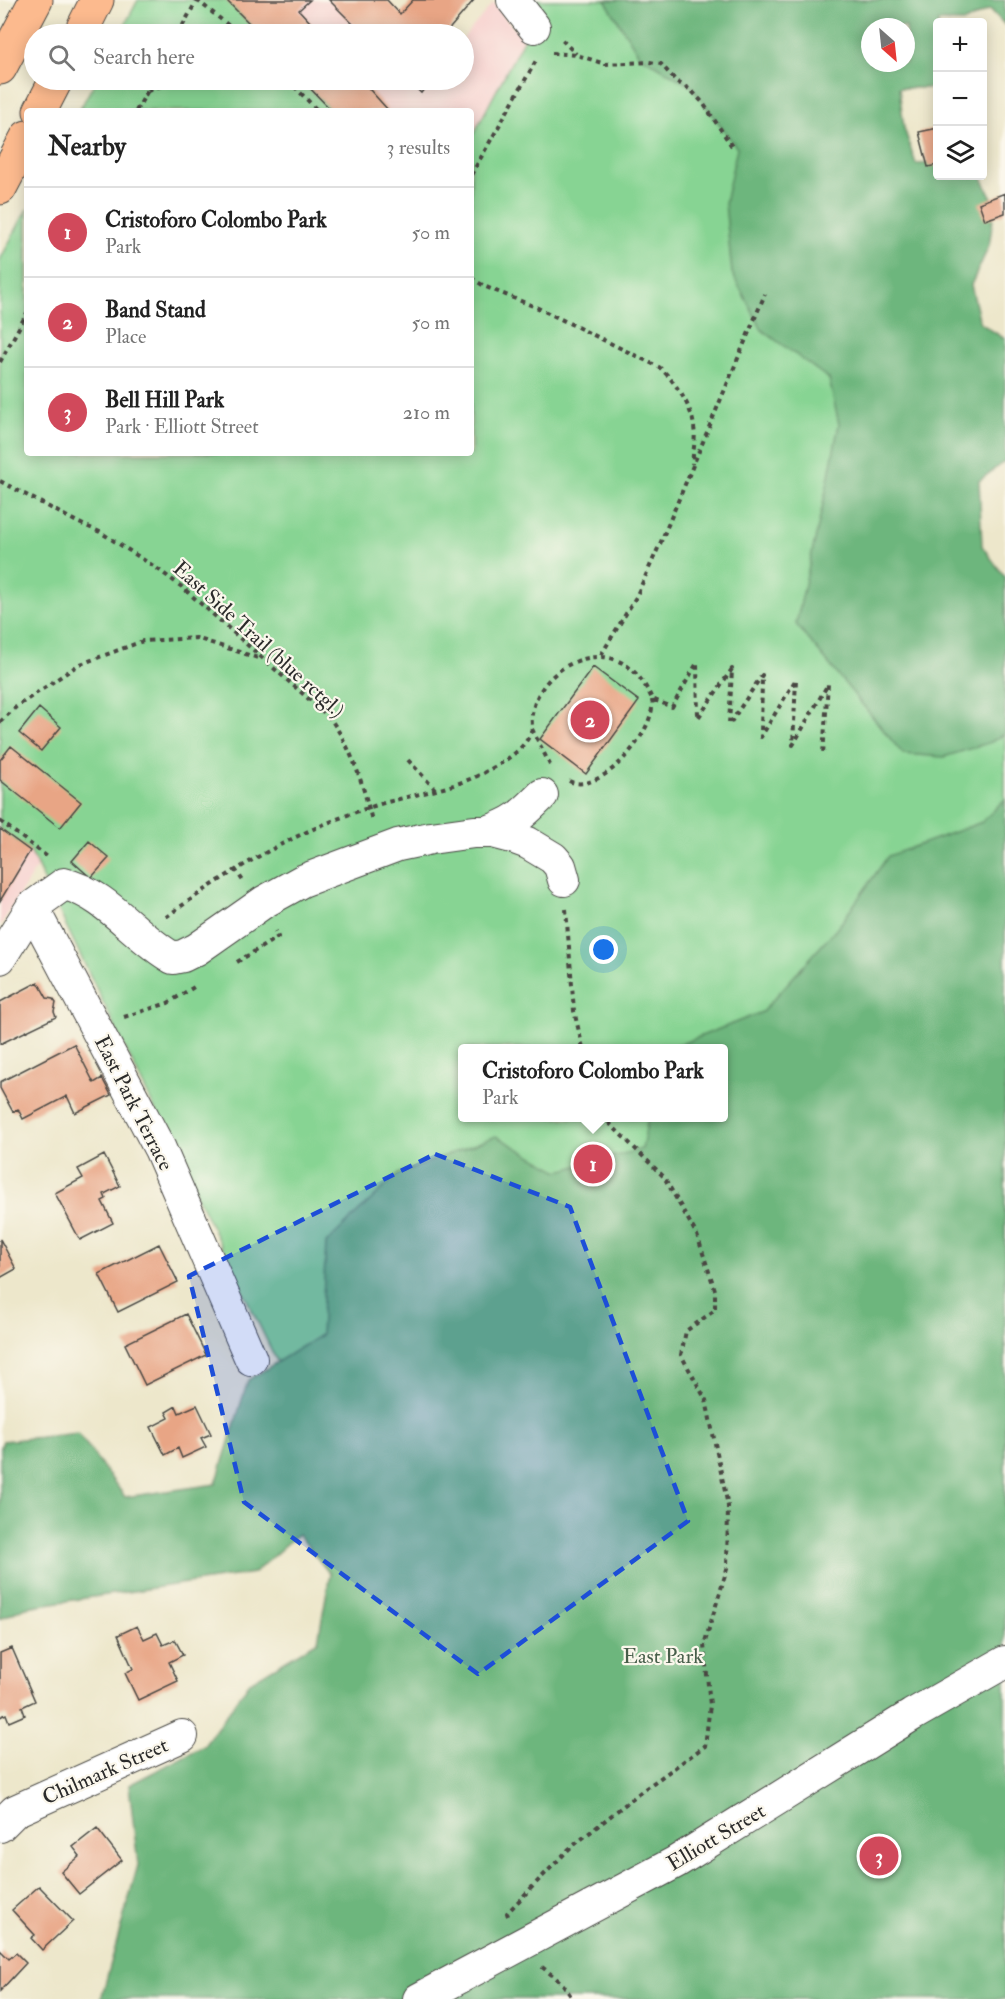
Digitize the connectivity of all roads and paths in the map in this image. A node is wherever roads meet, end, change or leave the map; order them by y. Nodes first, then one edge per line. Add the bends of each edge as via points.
1 (36, 0) edge
2 (97, 0) edge
3 (197, 0) edge
4 (513, 0) edge
5 (85, 24) edge
6 (184, 24) edge
7 (227, 24) edge
8 (541, 40) joint
9 (541, 57) dead end
10 (0, 68) edge
11 (52, 90) edge
12 (298, 90) edge
13 (147, 91) edge
14 (42, 108) edge
15 (138, 108) edge
16 (315, 108) edge
17 (24, 143) edge
18 (733, 148) dead end
19 (474, 170) edge
20 (0, 188) edge
21 (474, 280) edge
22 (765, 294) dead end
23 (24, 318) edge
24 (0, 362) edge
25 (692, 468) junction
26 (0, 481) edge
27 (602, 655) junction
28 (265, 660) junction
29 (652, 699) junction
30 (0, 722) edge
31 (531, 725) junction
32 (823, 754) dead end
33 (408, 760) dead end
34 (555, 782) junction
35 (436, 790) junction
36 (369, 808) junction
37 (0, 821) edge
38 (487, 832) junction
39 (379, 852) junction
40 (564, 880) joint
41 (80, 888) junction
42 (32, 907) junction
43 (143, 936) junction
44 (0, 958) edge
45 (582, 1044) edge
46 (608, 1122) edge
47 (251, 1359) dead end
48 (1005, 1662) edge
49 (182, 1736) dead end
50 (0, 1826) edge
51 (516, 1947) junction
52 (419, 1999) edge
53 (573, 1999) edge

1 - 10 main road
2 - 5 main road
3 - 6 path
3 - 7 path
4 - 8 street
8 - 18 path via 556,53 605,64 661,64 677,82 691,90
9 - 19 path via 535,59
11 - 14 main road
12 - 16 path
13 - 15 path
17 - 20 main road
21 - 25 path via 669,375 694,426
22 - 25 path
23 - 24 path
25 - 27 path via 636,597
26 - 28 path, East Side Trail (blue rctgl.) via 100,532 155,567
27 - 29 path via 636,673
27 - 31 path via 577,661 553,674 535,703
28 - 30 path via 196,638 143,641 78,665 15,706
28 - 36 path, East Side Trail (blue rctgl.) via 329,717 354,760
29 - 32 path via 672,707 697,663 698,718 732,669 729,725 762,675 761,737 796,679 793,745 828,684
29 - 34 path via 646,729 623,760 587,784
31 - 34 path
31 - 35 path via 531,732 510,757 487,772
33 - 35 path
34 - 38 street via 522,816
35 - 36 path
36 - 39 path, East Side Trail (blue rctgl.)
36 - 43 path via 322,824 253,858
37 - 41 path via 62,867
38 - 39 street via 431,838
38 - 40 street via 539,848 553,858
39 - 43 street via 302,881 183,956 173,958 154,948
40 - 45 path via 574,1011
41 - 42 street via 64,884
41 - 43 street
42 - 44 street
42 - 47 street, East Park Terrace via 160,1149
46 - 51 path via 664,1177 698,1235 715,1290 715,1310 686,1331 681,1355 706,1400 728,1506 727,1569 704,1645 710,1705 705,1746 569,1849 507,1913
48 - 51 street, Elliott Street via 912,1715 676,1862
49 - 50 street, Chilmark Street via 15,1811
51 - 52 street, Elliott Street
51 - 53 path via 562,1983

